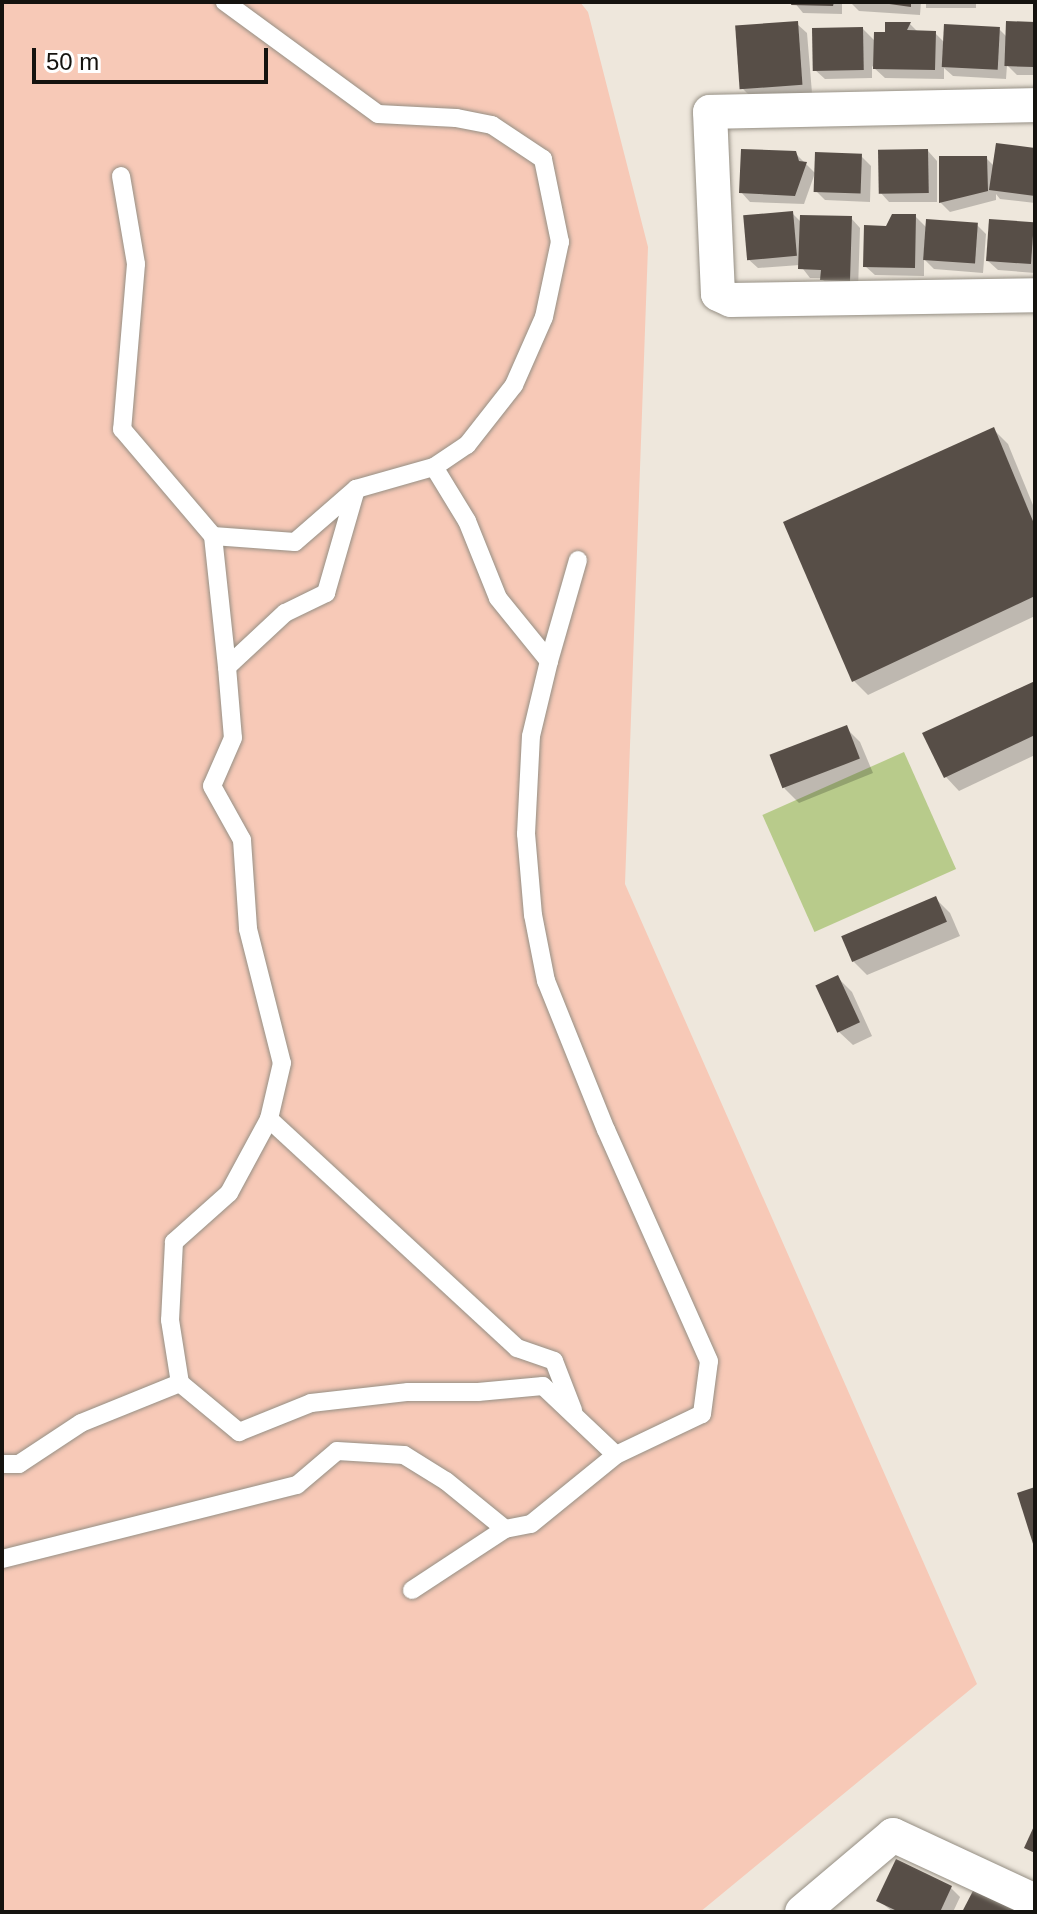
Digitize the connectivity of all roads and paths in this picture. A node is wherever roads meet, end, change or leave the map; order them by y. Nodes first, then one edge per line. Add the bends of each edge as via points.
1 (225, 2) edge
2 (1035, 105) edge
3 (121, 176) dead end
4 (1035, 295) edge
5 (434, 467) junction
6 (356, 489) junction
7 (213, 536) junction
8 (578, 560) dead end
9 (549, 661) junction
10 (227, 667) junction
11 (269, 1119) junction
12 (180, 1383) junction
13 (576, 1416) junction
14 (616, 1455) junction
15 (2, 1464) edge
16 (505, 1529) junction
17 (2, 1559) edge
18 (412, 1590) dead end
19 (1035, 1901) edge
20 (802, 1912) edge

1 - 5 lane via 378,114 492,125 543,159 560,242 544,317 514,385 467,445
2 - 4 street via 710,112 718,294 731,300
3 - 7 lane via 136,264 122,429
5 - 6 lane
5 - 9 lane via 467,521 498,598
6 - 7 lane via 295,542
6 - 10 lane via 326,593 285,613
7 - 10 lane
8 - 9 lane
9 - 14 lane via 531,736 526,834 546,981 709,1361 702,1414
10 - 11 lane via 233,738 212,786 242,840 248,929 282,1063
11 - 12 lane via 229,1193 174,1242 170,1320
11 - 13 lane via 517,1348 554,1361
12 - 13 lane via 239,1432 311,1403 408,1392 543,1386
12 - 15 lane via 81,1423 19,1464
13 - 14 lane
14 - 16 lane via 531,1524
16 - 17 lane via 404,1455 337,1451 297,1485
16 - 18 lane
19 - 20 street via 893,1835

